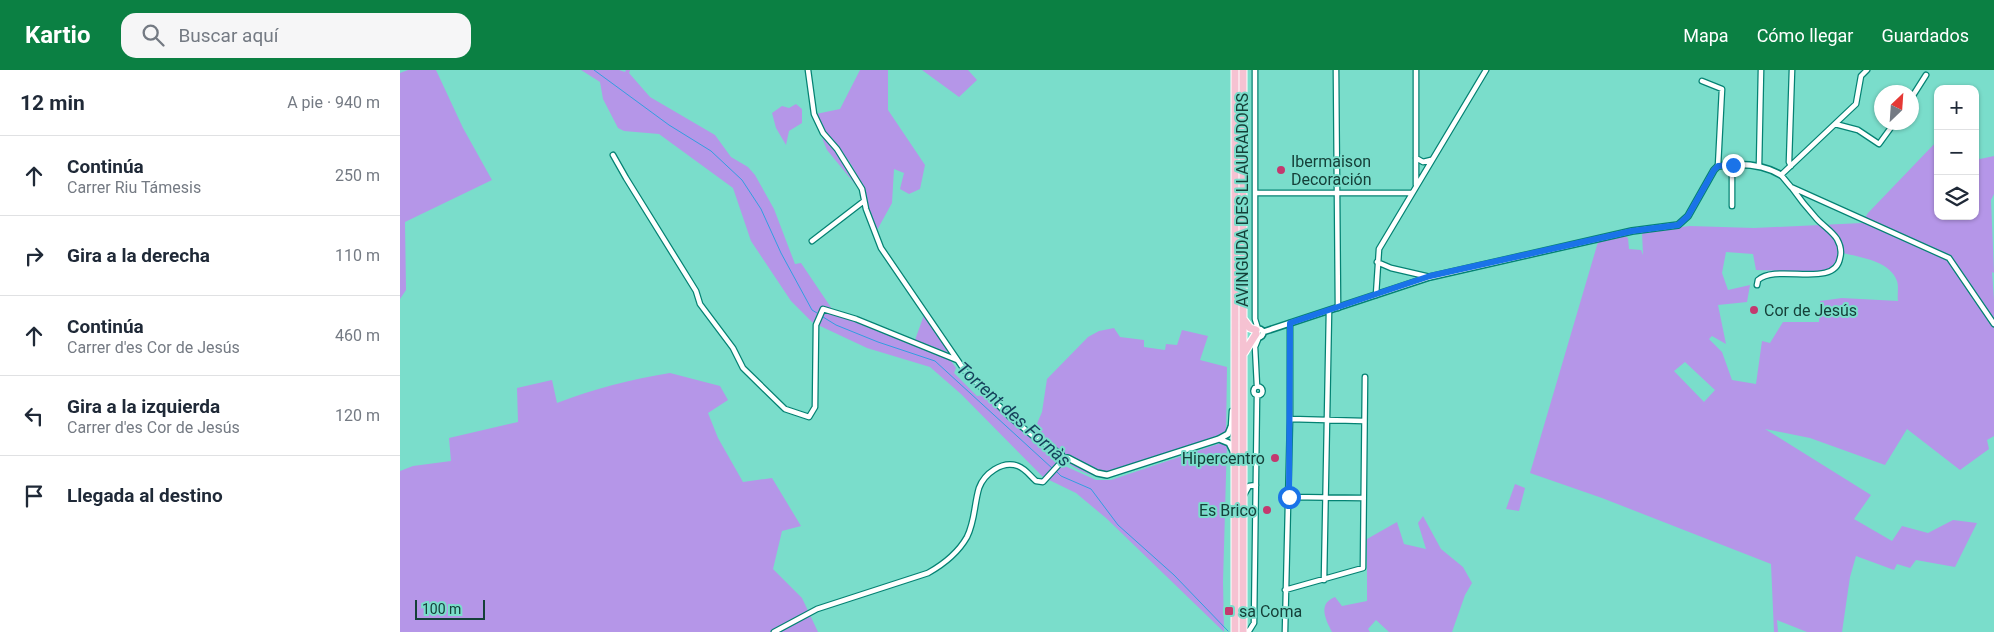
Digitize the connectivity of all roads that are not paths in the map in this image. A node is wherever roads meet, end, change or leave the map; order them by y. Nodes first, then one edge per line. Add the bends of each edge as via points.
1 (808, 70) edge
2 (1235, 70) edge
3 (1243, 70) edge
4 (1255, 70) edge
5 (1336, 70) edge
6 (1416, 70) edge
7 (1486, 70) edge
8 (1762, 70) edge
9 (1792, 70) edge
10 (1862, 70) edge
11 (1867, 70) edge
12 (1926, 74) dead end
13 (1862, 76) junction
14 (1702, 81) dead end
15 (1919, 86) edge
16 (1835, 124) junction
17 (1889, 130) edge
18 (614, 155) dead end
19 (1416, 158) junction
20 (1431, 160) junction
21 (1732, 165) junction
22 (1718, 166) junction
23 (1759, 166) junction
24 (1791, 166) junction
25 (1780, 175) junction
26 (1416, 186) junction
27 (1791, 186) junction
28 (1337, 192) junction
29 (1255, 193) junction
30 (1412, 193) junction
31 (864, 201) junction
32 (1732, 206) dead end
33 (812, 241) dead end
34 (1377, 262) junction
35 (1430, 276) junction
36 (1757, 286) dead end
37 (1376, 295) junction
38 (1338, 308) junction
39 (1329, 311) junction
40 (1243, 319) junction
41 (1290, 323) junction
42 (1994, 324) edge
43 (1258, 332) junction
44 (1243, 355) junction
45 (958, 360) junction
46 (1365, 377) dead end
47 (1235, 388) junction
48 (1290, 419) junction
49 (1327, 420) junction
50 (1364, 421) junction
51 (1231, 427) joint
52 (1219, 439) junction
53 (1235, 457) junction
54 (1062, 461) junction
55 (1256, 485) junction
56 (1243, 496) junction
57 (1289, 497) junction
58 (1326, 498) junction
59 (1363, 498) junction
60 (1324, 580) junction
61 (1285, 590) junction
62 (774, 632) edge
63 (1235, 632) edge
64 (1247, 632) edge
65 (1285, 632) edge

1 - 31 street via 814,114 823,133 854,174
2 - 47 main road
3 - 40 main road
4 - 29 street, AVINGUDA DES LLAURADORS
5 - 28 street
6 - 19 street
7 - 20 street
8 - 23 street
9 - 24 street
10 - 13 street
11 - 13 street
12 - 15 street
13 - 16 street via 1856,104
14 - 22 street via 1722,89
16 - 17 street via 1858,130 1879,144
16 - 24 street
18 - 45 street via 696,291 700,304 733,348 743,368 785,409 809,417 813,413 816,324 823,309
19 - 20 street via 1423,162
19 - 26 street
20 - 26 street
21 - 22 street
21 - 23 street
21 - 32 street
22 - 35 street via 1688,216 1678,225 1632,231
23 - 25 street
24 - 25 street
25 - 27 street
26 - 30 street
27 - 36 street via 1815,217 1836,237 1841,246 1840,262 1824,274 1767,274 1758,280
27 - 42 street via 1949,258
28 - 29 street
28 - 30 street
28 - 38 street
29 - 43 street, AVINGUDA DES LLAURADORS via 1255,318
30 - 34 street via 1379,249
31 - 33 street
31 - 45 street via 881,248
34 - 35 street
34 - 37 street
35 - 37 street
37 - 38 street
38 - 39 street
39 - 41 street
39 - 49 street
40 - 43 main road
40 - 44 main road
41 - 43 street
41 - 48 street
43 - 44 main road
43 - 55 street, AVINGUDA DES LLAURADORS via 1255,348 1257,386 1254,390 1257,395
44 - 56 main road
45 - 54 street via 1010,417 1062,455
46 - 50 street
47 - 51 street
47 - 53 main road
48 - 49 street
48 - 57 street
49 - 50 street
49 - 58 street
50 - 59 street
51 - 52 street via 1228,434
52 - 53 street via 1229,443
52 - 54 street via 1107,476 1068,458
53 - 63 main road
54 - 62 street via 1045,481 1036,481 1018,466 1010,464 997,468 981,483 975,516 966,538 955,554 928,573 817,609
55 - 56 street via 1249,486
55 - 64 street, AVINGUDA DES LLAURADORS via 1254,623
56 - 64 main road
57 - 58 street
57 - 61 street
58 - 59 street
58 - 60 street
59 - 60 street via 1363,568
60 - 61 street
61 - 65 street

